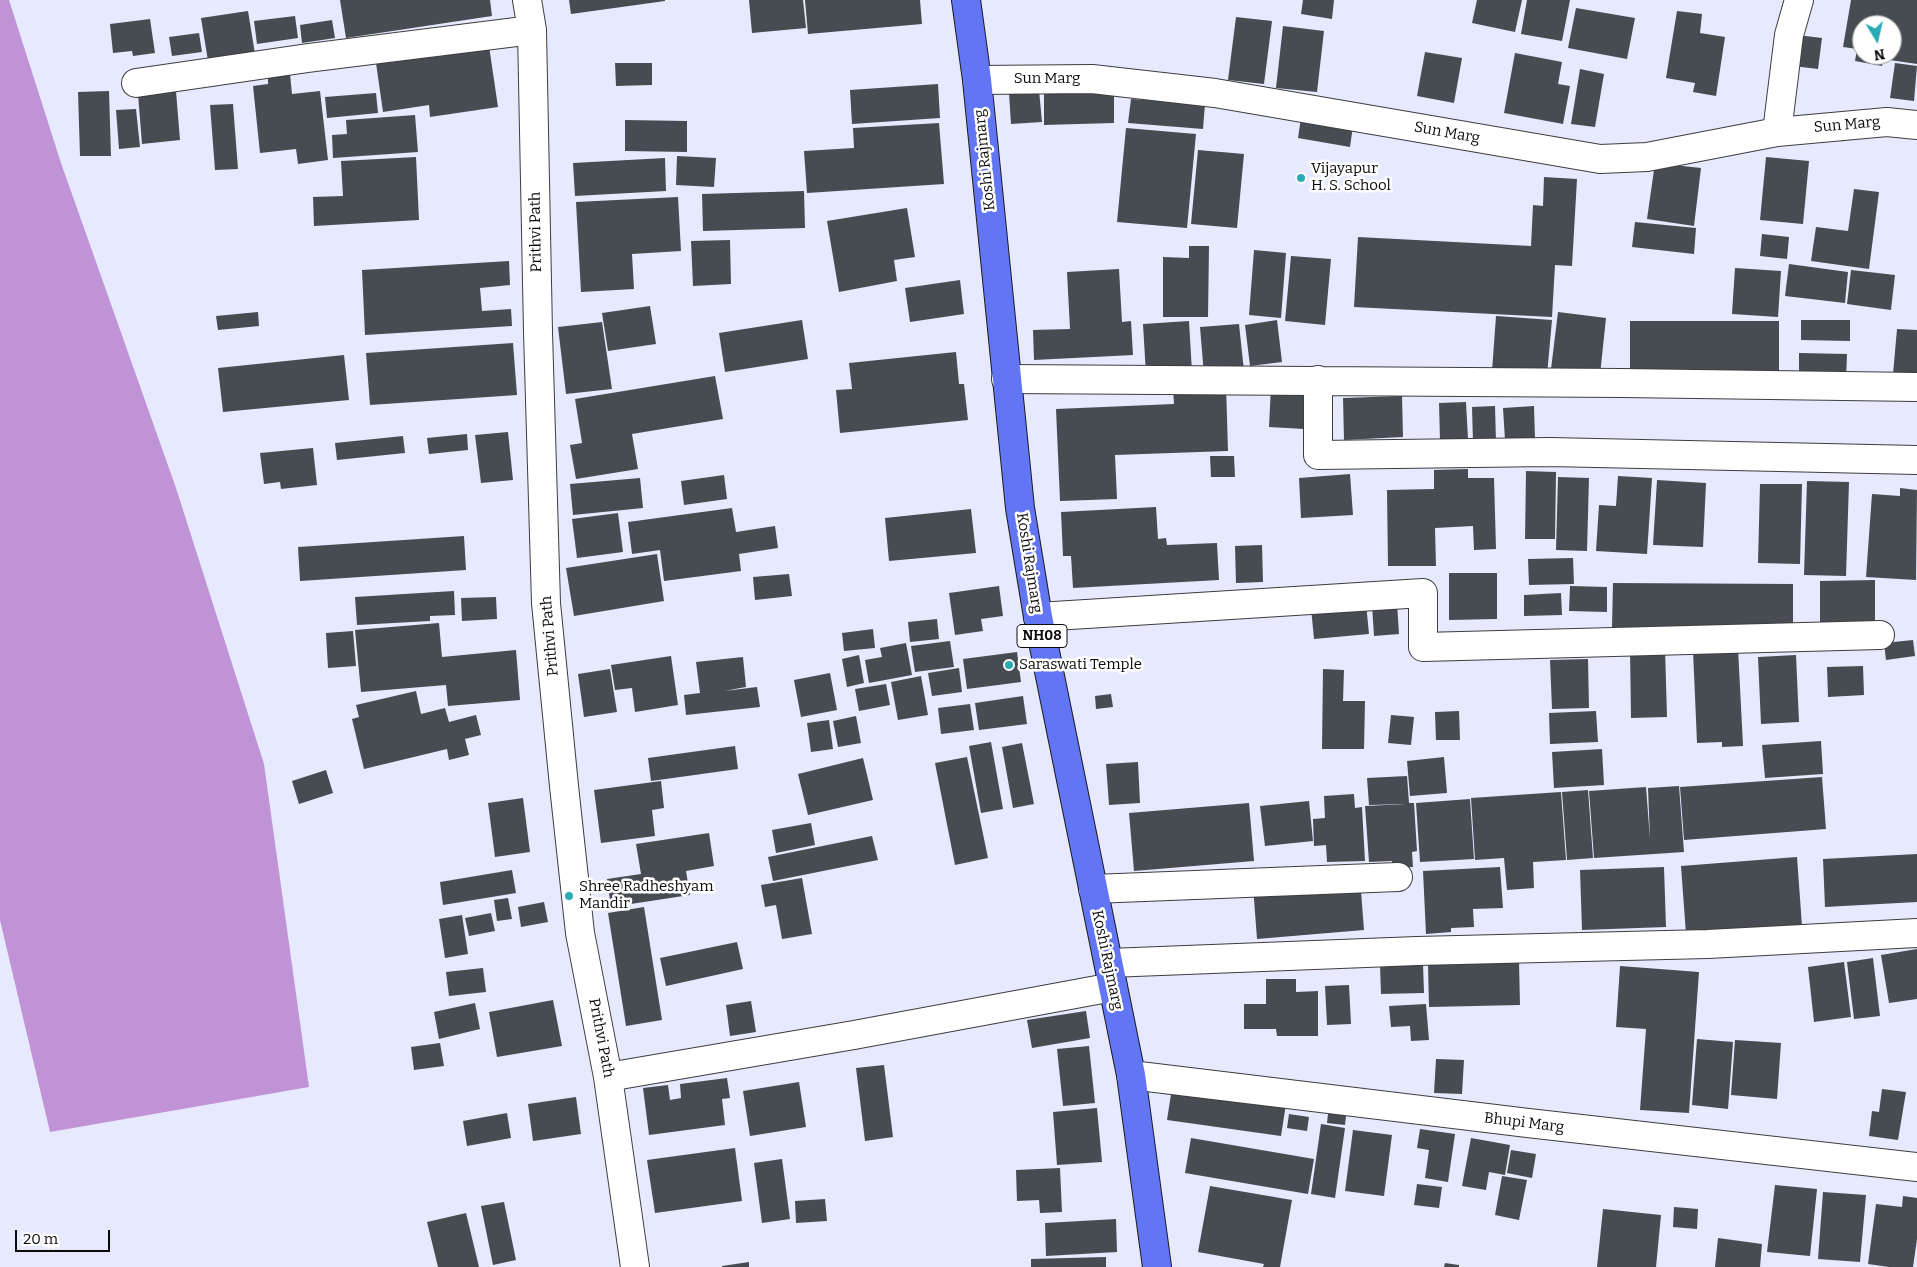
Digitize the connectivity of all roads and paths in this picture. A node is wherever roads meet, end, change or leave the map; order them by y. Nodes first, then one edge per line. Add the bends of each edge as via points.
1 (527, 0) edge
2 (966, 0) edge
3 (1799, 0) edge
4 (532, 30) junction
5 (977, 80) junction
6 (136, 83) dead end
7 (1917, 126) edge
8 (1777, 132) junction
9 (1006, 379) junction
10 (1318, 380) junction
11 (1917, 388) edge
12 (1917, 460) edge
13 (1038, 616) junction
14 (1880, 635) dead end
15 (1398, 877) dead end
16 (1093, 890) junction
17 (1917, 934) edge
18 (1111, 975) junction
19 (1131, 1075) junction
20 (608, 1077) junction
21 (1917, 1167) edge
22 (634, 1267) edge
23 (1157, 1267) edge

1 - 4 street, Prithvi Path
2 - 5 main road, Koshi Rajmarg / NH08
3 - 8 street via 1789,35
4 - 6 street
4 - 20 street, Prithvi Path via 546,603 580,933
5 - 8 street, Sun Marg via 1092,79 1215,93 1600,159 1647,157
5 - 9 main road, Koshi Rajmarg / NH08
7 - 8 street, Sun Marg via 1887,122
9 - 10 street
9 - 13 main road, Koshi Rajmarg / NH08 via 1020,508
10 - 11 street
10 - 12 street via 1318,456 1550,452
13 - 14 street via 1423,593 1423,647
13 - 16 main road, Koshi Rajmarg / NH08
15 - 16 street
16 - 18 main road, Koshi Rajmarg / NH08
17 - 18 street via 1708,944 1417,951
18 - 19 main road, Koshi Rajmarg / NH08
18 - 20 street via 845,1036
19 - 21 street, Bhupi Marg
19 - 23 main road, Koshi Rajmarg / NH08
20 - 22 street, Prithvi Path

